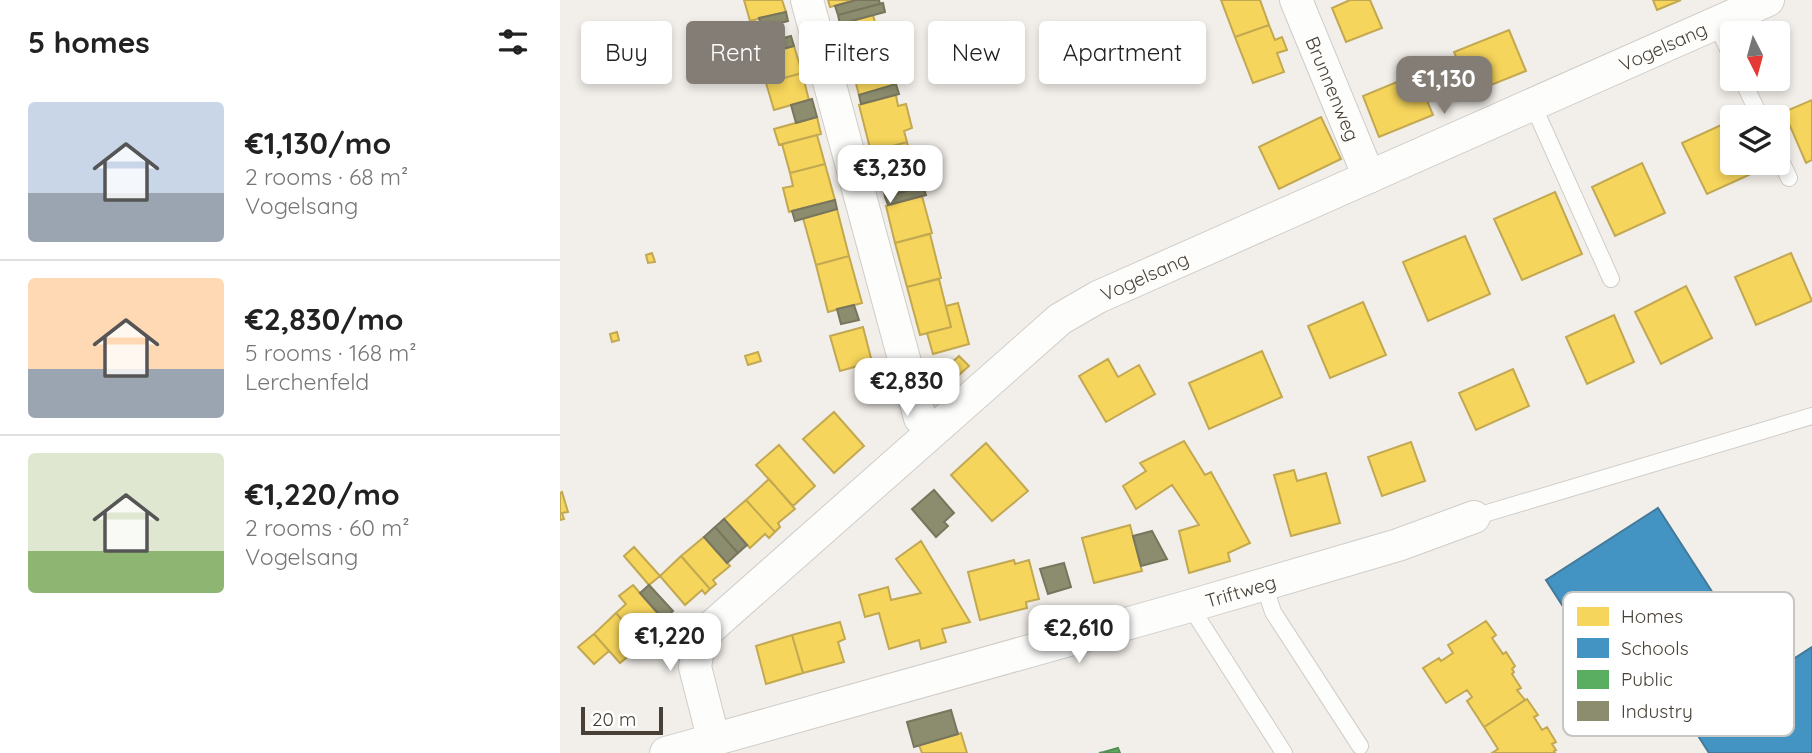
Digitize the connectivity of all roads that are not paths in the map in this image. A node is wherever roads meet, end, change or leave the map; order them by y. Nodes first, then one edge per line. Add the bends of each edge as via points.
1 (807, 0) edge
2 (1296, 0) edge
3 (1768, 0) edge
4 (1716, 23) junction
5 (1720, 32) edge
6 (1533, 105) junction
7 (1788, 175) edge
8 (1369, 177) junction
9 (1789, 178) dead end
10 (1611, 279) dead end
11 (1812, 416) edge
12 (932, 431) junction
13 (1474, 517) joint
14 (1264, 584) junction
15 (1190, 606) junction
16 (714, 741) junction
17 (1360, 746) dead end
18 (666, 753) edge
19 (1284, 753) edge

1 - 12 street via 920,418
2 - 8 street, Brunnenweg
3 - 4 street, Vogelsang
4 - 5 lane
4 - 6 street, Vogelsang
6 - 8 street, Vogelsang
6 - 10 lane
7 - 9 lane
8 - 12 street, Vogelsang via 1060,319
11 - 13 lane, Triftweg
12 - 16 street, Vogelsang via 708,630 699,644 695,667
13 - 14 street, Triftweg via 1398,545
14 - 15 street, Triftweg
14 - 17 lane via 1273,612
15 - 16 street, Triftweg
15 - 19 lane
16 - 18 street, Triftweg

